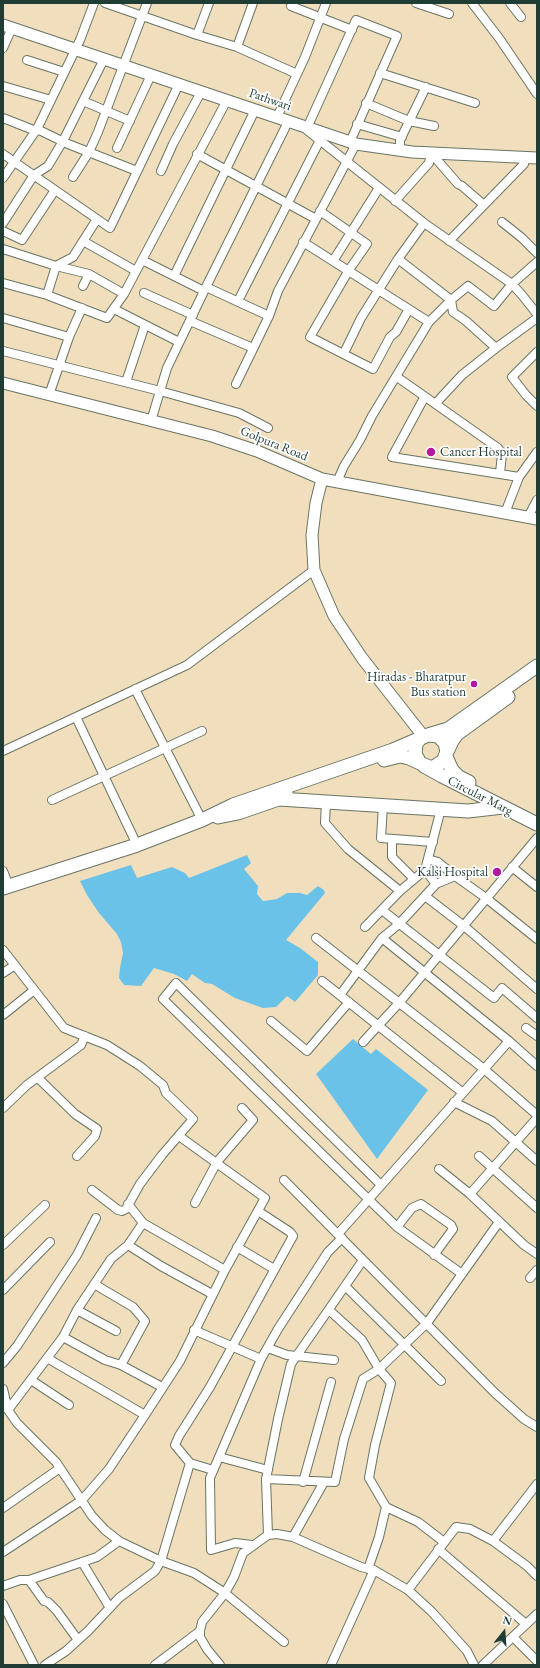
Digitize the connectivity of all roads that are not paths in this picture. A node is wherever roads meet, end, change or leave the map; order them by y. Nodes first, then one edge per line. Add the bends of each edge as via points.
1 (94, 3) edge
2 (105, 3) edge
3 (147, 3) edge
4 (209, 3) edge
5 (253, 3) edge
6 (326, 3) edge
7 (416, 3) edge
8 (472, 3) edge
9 (510, 3) edge
10 (291, 6) dead end
11 (450, 14) dead end
12 (143, 15) junction
13 (521, 16) dead end
14 (320, 17) junction
15 (7, 26) edge
16 (352, 30) junction
17 (197, 35) junction
18 (237, 47) junction
19 (3, 48) edge
20 (76, 49) junction
21 (104, 59) junction
22 (27, 60) dead end
23 (124, 66) junction
24 (64, 72) junction
25 (380, 73) junction
26 (297, 74) junction
27 (151, 75) junction
28 (179, 84) junction
29 (3, 86) edge
30 (426, 87) junction
31 (201, 92) junction
32 (537, 94) edge
33 (51, 100) junction
34 (227, 100) junction
35 (83, 101) junction
36 (475, 103) dead end
37 (366, 104) junction
38 (106, 110) junction
39 (255, 110) junction
40 (277, 117) junction
41 (3, 118) edge
42 (130, 121) junction
43 (409, 121) junction
44 (288, 122) junction
45 (357, 124) junction
46 (434, 126) dead end
47 (305, 127) junction
48 (36, 130) junction
49 (402, 137) junction
50 (320, 140) junction
51 (63, 141) junction
52 (352, 143) junction
53 (117, 148) dead end
54 (400, 151) junction
55 (88, 152) junction
56 (431, 153) junction
57 (3, 154) edge
58 (197, 154) junction
59 (532, 158) edge
60 (346, 161) junction
61 (14, 162) junction
62 (226, 169) junction
63 (137, 171) junction
64 (161, 171) dead end
65 (34, 175) junction
66 (73, 177) dead end
67 (3, 178) edge
68 (256, 186) junction
69 (379, 188) junction
70 (55, 190) junction
71 (395, 200) junction
72 (287, 203) junction
73 (484, 205) junction
74 (320, 211) junction
75 (97, 219) junction
76 (316, 219) junction
77 (502, 222) dead end
78 (3, 223) edge
79 (424, 223) junction
80 (3, 231) edge
81 (351, 232) junction
82 (83, 241) junction
83 (449, 241) junction
84 (303, 242) junction
85 (3, 249) edge
86 (537, 253) edge
87 (398, 259) junction
88 (142, 260) junction
89 (333, 261) junction
90 (537, 262) edge
91 (56, 266) junction
92 (349, 270) junction
93 (136, 271) junction
94 (89, 274) junction
95 (174, 276) junction
96 (3, 283) edge
97 (512, 284) junction
98 (83, 286) dead end
99 (205, 289) junction
100 (379, 290) junction
101 (144, 293) dead end
102 (124, 294) junction
103 (47, 295) junction
104 (451, 300) junction
105 (238, 301) junction
106 (82, 308) junction
107 (114, 309) junction
108 (409, 309) junction
109 (537, 314) edge
110 (269, 316) junction
111 (3, 318) edge
112 (191, 318) junction
113 (537, 318) edge
114 (429, 322) junction
115 (145, 325) junction
116 (69, 337) junction
117 (180, 342) junction
118 (254, 348) junction
119 (496, 348) junction
120 (3, 351) edge
121 (537, 352) edge
122 (344, 353) junction
123 (59, 365) junction
124 (397, 377) junction
125 (126, 382) junction
126 (3, 383) edge
127 (236, 384) dead end
128 (160, 391) junction
129 (49, 394) junction
130 (424, 398) junction
131 (436, 403) junction
132 (537, 406) edge
133 (151, 421) junction
134 (268, 428) dead end
135 (537, 452) edge
136 (500, 473) junction
137 (519, 477) junction
138 (322, 479) junction
139 (337, 482) junction
140 (537, 500) edge
141 (505, 513) junction
142 (533, 518) edge
143 (314, 570) junction
144 (537, 666) edge
145 (537, 676) edge
146 (135, 690) junction
147 (76, 717) junction
148 (202, 731) dead end
149 (424, 737) junction
150 (165, 748) junction
151 (3, 751) edge
152 (446, 754) junction
153 (422, 764) junction
154 (104, 776) junction
155 (278, 798) junction
156 (52, 800) dead end
157 (326, 802) junction
158 (383, 805) junction
159 (503, 807) junction
160 (441, 809) junction
161 (537, 816) edge
162 (202, 820) junction
163 (537, 824) edge
164 (392, 838) junction
165 (537, 838) edge
166 (433, 842) junction
167 (137, 844) junction
168 (428, 859) junction
169 (512, 867) junction
170 (425, 870) junction
171 (3, 872) edge
172 (455, 876) junction
173 (414, 879) junction
174 (436, 884) junction
175 (6, 887) edge
176 (537, 887) edge
177 (400, 892) junction
178 (425, 896) junction
179 (486, 898) junction
180 (382, 910) junction
181 (399, 924) junction
182 (464, 926) junction
183 (365, 927) dead end
184 (316, 938) dead end
185 (382, 938) junction
186 (537, 939) edge
187 (3, 950) edge
188 (439, 956) junction
189 (14, 965) junction
190 (358, 971) junction
191 (3, 973) edge
192 (424, 973) junction
193 (322, 980) dead end
194 (537, 989) edge
195 (33, 990) junction
196 (340, 995) junction
197 (349, 1002) junction
198 (399, 1003) junction
199 (3, 1015) edge
200 (537, 1018) edge
201 (271, 1021) dead end
202 (378, 1025) junction
203 (526, 1028) dead end
204 (85, 1036) junction
205 (537, 1036) edge
206 (509, 1041) junction
207 (363, 1042) dead end
208 (537, 1066) edge
209 (484, 1069) junction
210 (38, 1078) junction
211 (463, 1093) junction
212 (454, 1102) junction
213 (3, 1108) edge
214 (242, 1108) dead end
215 (537, 1116) edge
216 (178, 1136) junction
217 (516, 1142) junction
218 (77, 1156) dead end
219 (479, 1156) dead end
220 (537, 1161) edge
221 (217, 1162) junction
222 (493, 1168) junction
223 (439, 1169) dead end
224 (284, 1180) dead end
225 (381, 1185) junction
226 (92, 1190) dead end
227 (470, 1194) junction
228 (368, 1200) junction
229 (195, 1203) dead end
230 (128, 1204) junction
231 (45, 1205) dead end
232 (537, 1208) edge
233 (258, 1211) junction
234 (96, 1218) dead end
235 (499, 1222) junction
236 (143, 1223) junction
237 (397, 1227) junction
238 (340, 1236) junction
239 (50, 1242) dead end
240 (3, 1245) edge
241 (128, 1245) junction
242 (237, 1247) junction
243 (537, 1254) edge
244 (434, 1255) junction
245 (363, 1260) junction
246 (225, 1270) junction
247 (274, 1270) junction
248 (537, 1270) edge
249 (462, 1274) junction
250 (530, 1278) dead end
251 (94, 1284) junction
252 (345, 1286) junction
253 (3, 1290) edge
254 (212, 1294) junction
255 (78, 1310) junction
256 (329, 1310) junction
257 (427, 1323) junction
258 (194, 1330) junction
259 (116, 1331) dead end
260 (63, 1337) junction
261 (405, 1344) junction
262 (233, 1347) junction
263 (268, 1348) junction
264 (6, 1353) edge
265 (297, 1357) junction
266 (47, 1358) junction
267 (261, 1359) junction
268 (334, 1360) dead end
269 (3, 1363) edge
270 (121, 1364) junction
271 (379, 1369) junction
272 (31, 1380) junction
273 (441, 1381) dead end
274 (331, 1382) dead end
275 (162, 1387) junction
276 (3, 1389) edge
277 (69, 1405) dead end
278 (8, 1410) junction
279 (145, 1415) junction
280 (537, 1427) edge
281 (219, 1457) junction
282 (190, 1463) junction
283 (60, 1468) junction
284 (214, 1470) junction
285 (268, 1470) junction
286 (266, 1479) junction
287 (303, 1482) junction
288 (324, 1482) junction
289 (537, 1484) edge
290 (82, 1500) junction
291 (386, 1507) junction
292 (3, 1508) edge
293 (268, 1535) junction
294 (293, 1537) junction
295 (119, 1541) junction
296 (444, 1542) junction
297 (493, 1542) junction
298 (252, 1545) junction
299 (438, 1549) junction
300 (3, 1552) edge
301 (161, 1561) junction
302 (82, 1562) junction
303 (371, 1569) junction
304 (537, 1576) edge
305 (29, 1580) junction
306 (3, 1586) edge
307 (408, 1590) junction
308 (225, 1593) junction
309 (3, 1604) edge
310 (110, 1608) junction
311 (537, 1615) edge
312 (11, 1621) junction
313 (3, 1624) edge
314 (526, 1624) junction
315 (200, 1631) junction
316 (513, 1637) junction
317 (78, 1640) junction
318 (284, 1642) dead end
319 (537, 1661) edge
320 (34, 1665) edge
321 (45, 1665) edge
322 (155, 1665) edge
323 (220, 1665) edge
324 (331, 1665) edge
325 (473, 1665) edge
326 (483, 1665) edge

1 - 20 street
2 - 12 street
3 - 12 street
4 - 17 street
5 - 18 street
6 - 14 street
7 - 11 street
8 - 32 street
9 - 13 street
10 - 14 street
12 - 17 street
12 - 23 street
14 - 16 street
14 - 26 street
15 - 19 street
15 - 20 street, Pathwari
16 - 25 street via 356,20 397,36
16 - 47 street
17 - 18 street
18 - 26 street
20 - 21 street, Pathwari
20 - 24 street
21 - 23 street, Pathwari
21 - 35 street
22 - 24 street
23 - 27 street, Pathwari
23 - 38 street
24 - 33 street
25 - 30 street
25 - 37 street
26 - 40 street
27 - 28 street, Pathwari
27 - 42 street
28 - 31 street, Pathwari
28 - 63 street
29 - 33 street
30 - 36 street
30 - 43 street
31 - 34 street, Pathwari
31 - 64 street via 172,144
33 - 48 street
34 - 39 street, Pathwari
34 - 58 street
35 - 38 street
35 - 51 street
37 - 43 street
37 - 45 street
38 - 42 street
38 - 55 street
39 - 40 street, Pathwari
39 - 62 street
40 - 44 street, Pathwari
41 - 48 street
42 - 53 street
43 - 46 street
43 - 49 street
44 - 47 street, Pathwari
44 - 68 street
45 - 49 street
45 - 52 street
47 - 50 street
47 - 52 street, Pathwari
48 - 51 street
48 - 61 street
49 - 54 street
50 - 60 street
50 - 72 street
51 - 55 street
51 - 65 street via 48,166
52 - 54 street, Pathwari
52 - 60 street
54 - 56 street, Pathwari
55 - 63 street
55 - 66 street
56 - 59 street, Pathwari
56 - 71 street via 429,163
56 - 73 street via 458,184
57 - 61 street
58 - 62 street
58 - 88 street
59 - 73 street
60 - 69 street
60 - 74 street
61 - 65 street
61 - 67 street
62 - 68 street
62 - 95 street
63 - 75 street via 110,228
65 - 70 street
65 - 78 street
68 - 72 street
68 - 99 street
69 - 71 street
69 - 81 street
70 - 75 street
70 - 80 street via 22,240
71 - 79 street
72 - 76 street
72 - 105 street
73 - 83 street
74 - 76 street
74 - 81 street
75 - 82 street
76 - 84 street
77 - 86 street
79 - 83 street
79 - 87 street
81 - 89 street
81 - 92 street via 367,244
82 - 91 street via 73,257
82 - 93 street
83 - 97 street
84 - 89 street
84 - 110 street via 278,291
85 - 91 street
87 - 100 street
87 - 104 street
88 - 93 street
88 - 95 street
89 - 92 street
90 - 97 street
91 - 94 street
91 - 103 street
92 - 100 street
92 - 122 street via 310,337
93 - 102 street
94 - 98 street
94 - 102 street
95 - 99 street
96 - 103 street
97 - 104 street via 494,306 468,286
97 - 109 street
99 - 105 street
99 - 112 street
100 - 108 street
100 - 122 street
101 - 112 street
102 - 107 street
103 - 106 street
104 - 114 street
104 - 119 street via 453,312
105 - 110 street
106 - 107 street via 107,318
106 - 116 street
107 - 115 street
108 - 114 street
108 - 122 street via 372,369
110 - 118 street
111 - 116 street
112 - 117 street
112 - 118 street
113 - 119 street
114 - 124 street
115 - 117 street
115 - 125 street
116 - 123 street
117 - 128 street via 167,368
118 - 127 street
119 - 131 street via 462,375
120 - 123 street
121 - 132 street via 512,377
123 - 125 street
123 - 129 street
124 - 130 street
124 - 139 street via 372,416
125 - 128 street
126 - 129 street, Golpura Road
128 - 133 street
128 - 134 street via 239,413
129 - 133 street, Golpura Road
130 - 131 street
130 - 136 street via 392,457
131 - 136 street via 498,448 502,454
133 - 138 street, Golpura Road via 212,436 257,451
135 - 137 street
136 - 137 street
137 - 141 street
138 - 139 street, Golpura Road
138 - 143 street via 312,536
139 - 141 street, Golpura Road
140 - 142 street
141 - 142 street, Golpura Road
143 - 146 street via 187,665
143 - 149 street via 334,616 362,658
144 - 149 main road via 448,729
145 - 152 main road via 457,734
146 - 147 street
146 - 150 street
147 - 151 street
147 - 154 street
148 - 150 street
149 - 152 main road via 438,736 442,739
149 - 153 main road via 415,749 415,754
149 - 162 main road via 233,805
150 - 154 street
150 - 162 street
152 - 153 main road via 443,761 434,767
152 - 161 main road, Circular Marg via 449,766 459,777
153 - 155 main road, Circular Marg via 400,756 391,758
153 - 159 main road, Circular Marg
154 - 156 street
154 - 167 street
155 - 157 main road
155 - 162 main road, Circular Marg via 238,814
157 - 158 main road
157 - 177 street via 325,823 348,849
158 - 160 main road
158 - 164 street via 380,838
159 - 160 main road via 468,811
159 - 163 main road, Circular Marg
160 - 166 street
162 - 167 main road
164 - 166 street
164 - 173 street via 392,856
165 - 169 street
166 - 168 street
167 - 175 main road
168 - 170 street
168 - 172 street via 438,862
169 - 176 street
169 - 179 street
170 - 173 street
170 - 174 street
171 - 175 street
172 - 174 street
172 - 179 street
173 - 177 street
174 - 178 street
177 - 180 street
178 - 181 street
178 - 182 street
179 - 182 street
179 - 186 street
180 - 181 street
180 - 183 street
181 - 185 street
181 - 188 street
182 - 188 street
182 - 194 street
184 - 190 street
185 - 190 street
185 - 192 street
187 - 189 street
188 - 192 street
188 - 200 street via 494,998 502,988
189 - 191 street
189 - 195 street
190 - 196 street
190 - 198 street
192 - 198 street
192 - 206 street
193 - 196 street
195 - 199 street
195 - 204 street via 64,1028
196 - 197 street
197 - 201 street via 307,1051
197 - 202 street
198 - 202 street
198 - 209 street
202 - 207 street
202 - 211 street
203 - 205 street
204 - 210 street via 81,1045
204 - 216 street via 124,1055 163,1085 166,1093 193,1119
206 - 208 street
206 - 209 street
209 - 211 street
209 - 215 street
210 - 213 street
210 - 218 street via 75,1114 97,1129 95,1136
211 - 212 street
212 - 217 street via 492,1121
212 - 225 street
214 - 221 street via 253,1120
215 - 217 street
216 - 221 street
216 - 230 street via 140,1184
217 - 220 street
217 - 222 street
219 - 222 street
221 - 229 street
221 - 233 street via 265,1198
222 - 227 street
222 - 232 street
223 - 227 street
224 - 238 street
225 - 228 street
225 - 228 street via 176,983 163,999
226 - 230 street via 118,1210 122,1211
227 - 235 street
228 - 237 street
228 - 238 street
230 - 236 street
231 - 240 street
233 - 242 street
233 - 247 street via 293,1236
234 - 264 street via 77,1255 17,1346
235 - 243 street
235 - 249 street
236 - 241 street
236 - 246 street
237 - 244 street
237 - 244 street via 412,1208 421,1204 451,1225 453,1229
238 - 245 street
238 - 263 street
239 - 253 street
241 - 251 street via 111,1260
241 - 254 street
242 - 246 street
242 - 247 street
244 - 249 street
245 - 252 street
245 - 257 street
246 - 254 street
247 - 262 street
248 - 250 street
249 - 257 street
251 - 255 street
251 - 270 street via 133,1307 145,1321
252 - 256 street
252 - 261 street
254 - 258 street
255 - 259 street
255 - 260 street
256 - 265 street
256 - 271 street via 362,1340
257 - 261 street
257 - 280 street via 495,1393 524,1420
258 - 262 street
258 - 275 street via 180,1361
260 - 266 street
260 - 270 street via 105,1360
261 - 271 street
261 - 273 street
262 - 267 street
262 - 282 street via 175,1445
263 - 265 street via 287,1356
263 - 267 street
264 - 269 street
265 - 268 street
265 - 285 street via 288,1376
266 - 272 street
266 - 279 street
267 - 281 street
270 - 275 street
271 - 288 street via 363,1379 344,1439 335,1482
271 - 291 street via 390,1380 391,1386 369,1478
272 - 277 street
272 - 278 street
274 - 287 street
275 - 279 street
276 - 278 street
278 - 283 street
279 - 290 street via 109,1469
281 - 284 street
281 - 285 street
282 - 284 street
282 - 301 street
283 - 290 street
283 - 292 street
284 - 298 street via 210,1478 210,1550 235,1543
285 - 286 street
286 - 287 street
286 - 293 street
287 - 288 street
288 - 294 street
289 - 297 street
290 - 295 street via 92,1516
290 - 300 street
291 - 296 street via 418,1522
291 - 303 street
293 - 294 street
293 - 298 street
294 - 303 street
295 - 301 street
295 - 302 street via 98,1556
296 - 297 street via 456,1527 470,1530
296 - 299 street
297 - 304 street
298 - 308 street via 243,1553
299 - 307 street
299 - 314 street
301 - 308 street via 194,1574
301 - 310 street via 155,1570 124,1593
302 - 305 street
302 - 310 street
303 - 307 street
303 - 324 street
305 - 306 street via 20,1580
305 - 317 street via 44,1601 57,1611
307 - 325 street via 467,1651
308 - 315 street via 206,1616
308 - 318 street
309 - 312 street
310 - 317 street
311 - 314 street
312 - 313 street
312 - 320 street
314 - 316 street
315 - 322 street
315 - 323 street via 200,1637 207,1649
316 - 319 street
316 - 326 street
317 - 321 street

